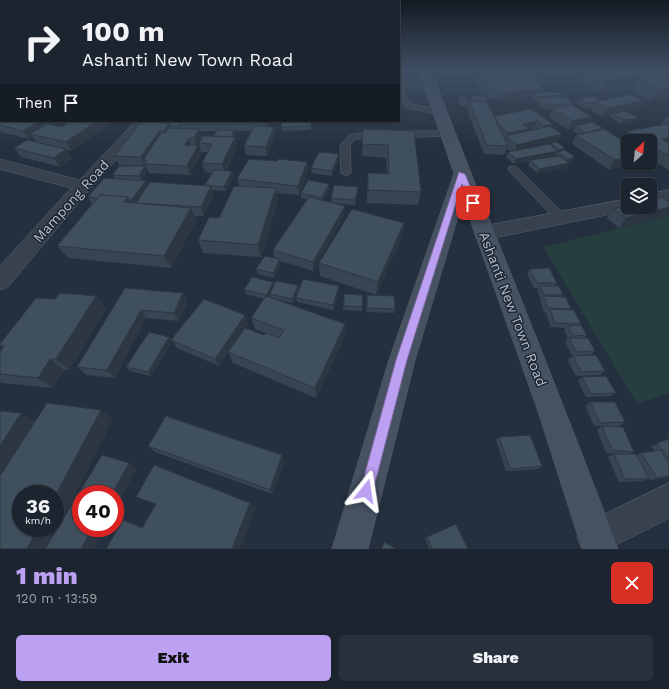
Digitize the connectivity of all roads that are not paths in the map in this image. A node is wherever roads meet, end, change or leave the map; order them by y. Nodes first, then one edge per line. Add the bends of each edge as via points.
1 (401, 96) edge
2 (435, 96) edge
3 (441, 112) junction
4 (143, 122) edge
5 (448, 134) junction
6 (0, 164) edge
7 (513, 169) dead end
8 (346, 173) dead end
9 (462, 174) junction
10 (83, 186) junction
11 (669, 196) edge
12 (657, 199) edge
13 (621, 206) edge
14 (561, 218) junction
15 (484, 233) junction
16 (0, 281) edge
17 (669, 500) edge
18 (597, 543) edge
19 (350, 549) edge

1 - 3 lane via 410,106
2 - 3 street, Ashanti New Town Road
3 - 5 street, Ashanti New Town Road
4 - 10 street, Mampong Road
5 - 8 lane via 352,137 345,145
5 - 9 street, Ashanti New Town Road
6 - 10 street
7 - 14 lane
9 - 15 street, Ashanti New Town Road
9 - 19 street via 402,360
10 - 16 street, Mampong Road
11 - 12 street
13 - 14 street
14 - 15 street
15 - 18 street, Ashanti New Town Road via 552,411
17 - 18 street

